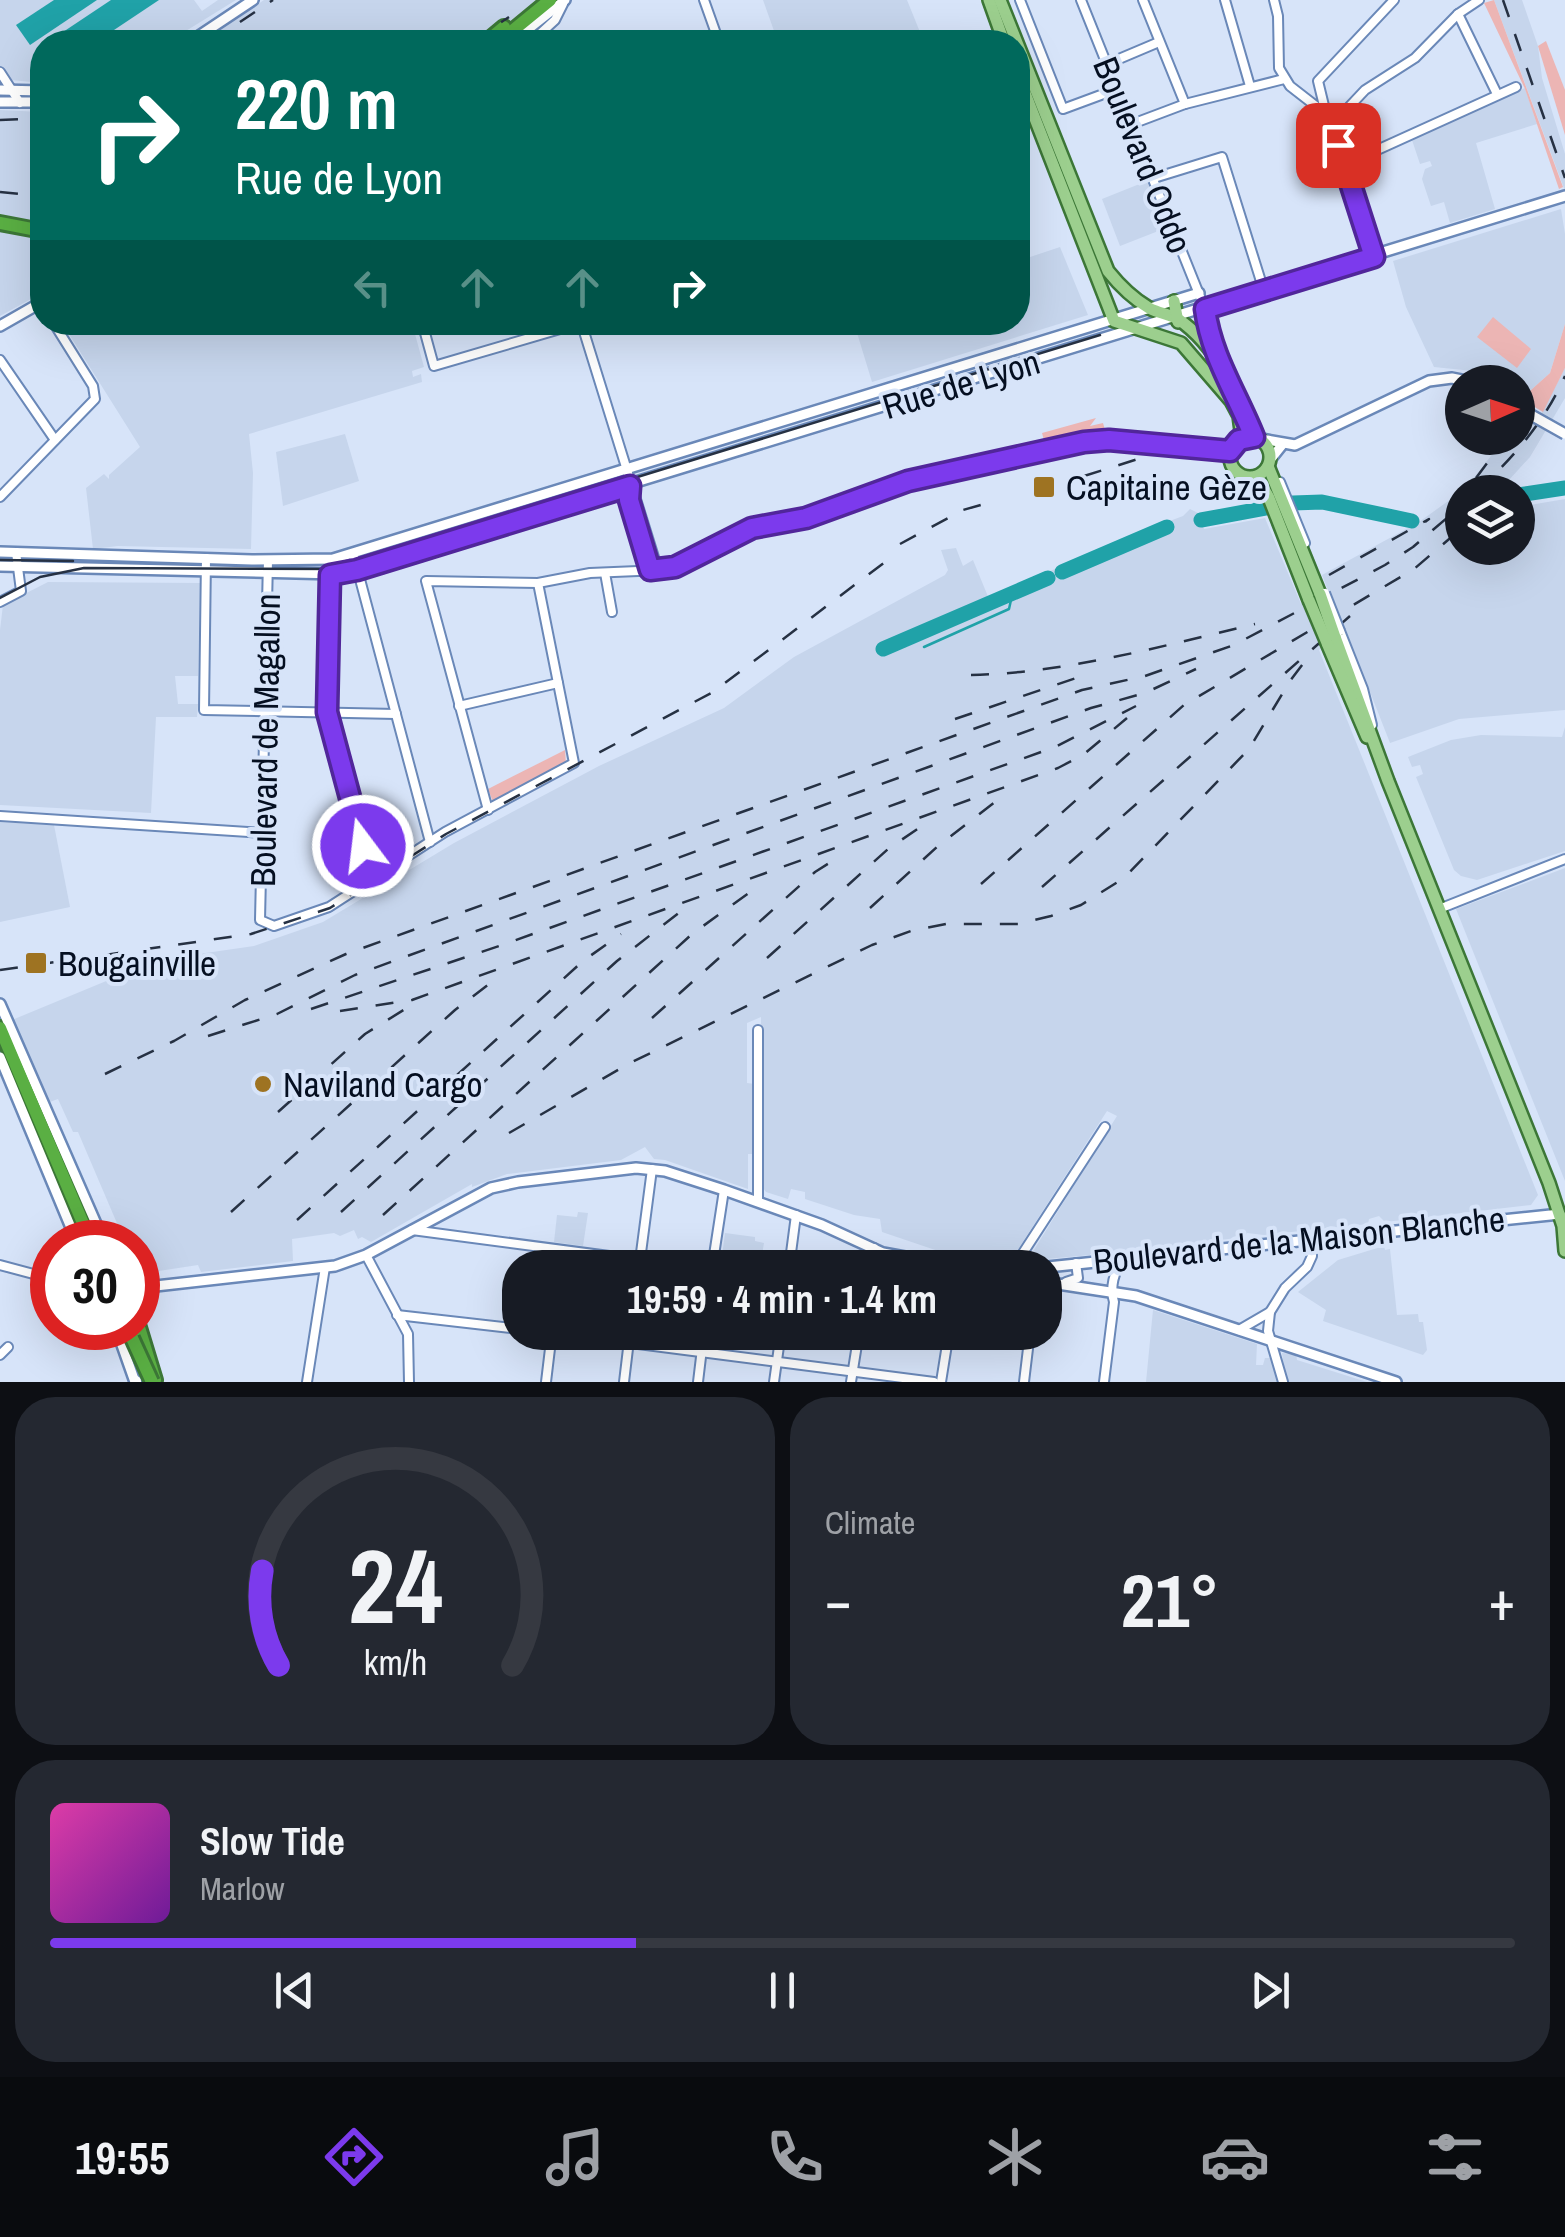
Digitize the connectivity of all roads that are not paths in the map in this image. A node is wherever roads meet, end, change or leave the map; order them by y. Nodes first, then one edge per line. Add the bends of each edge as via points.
1 (253, 0) edge
2 (536, 0) edge
3 (550, 0) edge
4 (565, 0) edge
5 (704, 0) edge
6 (989, 0) edge
7 (1000, 0) edge
8 (1020, 0) edge
9 (1081, 0) edge
10 (1143, 0) edge
11 (1225, 0) edge
12 (1274, 0) edge
13 (1394, 0) edge
14 (1478, 0) edge
15 (1458, 14) junction
16 (208, 30) edge
17 (500, 30) edge
18 (514, 30) edge
19 (527, 30) edge
20 (544, 30) edge
21 (715, 30) edge
22 (1000, 30) edge
23 (1012, 30) edge
24 (1159, 42) junction
25 (1107, 64) junction
26 (0, 72) edge
27 (1030, 75) edge
28 (1284, 78) junction
29 (1250, 86) junction
30 (1516, 87) dead end
31 (1117, 89) junction
32 (0, 90) edge
33 (12, 90) junction
34 (30, 91) edge
35 (1497, 94) junction
36 (0, 102) edge
37 (20, 103) junction
38 (30, 103) edge
39 (1185, 104) junction
40 (1030, 106) edge
41 (1326, 114) junction
42 (1132, 124) junction
43 (1332, 125) junction
44 (1344, 165) junction
45 (1154, 178) junction
46 (1563, 196) edge
47 (0, 223) edge
48 (30, 229) edge
49 (0, 232) edge
50 (30, 238) edge
51 (1374, 257) junction
52 (1264, 291) junction
53 (1199, 294) junction
54 (1174, 301) junction
55 (1150, 309) junction
56 (1205, 309) junction
57 (30, 310) edge
58 (1176, 318) junction
59 (1114, 321) junction
60 (0, 326) edge
61 (1135, 330) junction
62 (61, 335) edge
63 (426, 335) edge
64 (541, 335) edge
65 (586, 335) edge
66 (1194, 358) junction
67 (0, 360) edge
68 (1217, 360) junction
69 (1445, 379) edge
70 (1535, 417) edge
71 (1565, 434) edge
72 (1251, 438) junction
73 (55, 440) junction
74 (1282, 445) junction
75 (1230, 451) junction
76 (1270, 467) junction
77 (625, 470) junction
78 (1256, 476) junction
79 (630, 486) junction
80 (0, 496) edge
81 (1279, 496) junction
82 (0, 552) edge
83 (16, 552) junction
84 (352, 553) junction
85 (206, 558) junction
86 (268, 560) junction
87 (0, 566) edge
88 (18, 566) junction
89 (357, 570) junction
90 (654, 570) junction
91 (206, 573) junction
92 (604, 573) junction
93 (268, 574) junction
94 (330, 575) junction
95 (538, 583) junction
96 (0, 602) edge
97 (612, 612) dead end
98 (558, 684) junction
99 (459, 706) junction
100 (327, 712) junction
101 (264, 713) junction
102 (396, 714) junction
103 (488, 810) junction
104 (0, 816) edge
105 (262, 833) junction
106 (430, 842) junction
107 (1565, 859) edge
108 (372, 879) junction
109 (1439, 909) junction
110 (0, 1004) edge
111 (0, 1028) edge
112 (758, 1030) dead end
113 (0, 1058) edge
114 (1104, 1127) dead end
115 (652, 1169) junction
116 (1549, 1183) junction
117 (724, 1190) junction
118 (1565, 1195) edge
119 (758, 1202) junction
120 (1563, 1214) edge
121 (796, 1215) junction
122 (69, 1220) edge
123 (82, 1220) edge
124 (94, 1220) edge
125 (412, 1230) junction
126 (1310, 1240) junction
127 (874, 1248) joint
128 (561, 1250) edge
129 (642, 1250) edge
130 (715, 1250) edge
131 (791, 1250) edge
132 (878, 1250) edge
133 (1025, 1250) edge
134 (1565, 1251) edge
135 (366, 1255) junction
136 (1124, 1260) junction
137 (0, 1264) edge
138 (1070, 1264) junction
139 (1062, 1265) edge
140 (1062, 1266) edge
141 (325, 1268) junction
142 (30, 1273) edge
143 (1115, 1276) junction
144 (1062, 1282) edge
145 (1062, 1285) edge
146 (160, 1286) edge
147 (1112, 1294) junction
148 (1130, 1294) junction
149 (1270, 1312) junction
150 (397, 1315) junction
151 (502, 1328) edge
152 (1239, 1330) junction
153 (1270, 1340) junction
154 (8, 1347) dead end
155 (124, 1350) edge
156 (141, 1350) edge
157 (143, 1350) edge
158 (549, 1350) edge
159 (628, 1350) edge
160 (686, 1350) edge
161 (778, 1350) edge
162 (857, 1350) edge
163 (945, 1350) edge
164 (1028, 1350) edge
165 (702, 1352) junction
166 (0, 1355) edge
167 (777, 1362) junction
168 (853, 1372) junction
169 (135, 1379) edge
170 (151, 1382) edge
171 (307, 1382) edge
172 (409, 1382) edge
173 (546, 1382) edge
174 (624, 1382) edge
175 (698, 1382) edge
176 (774, 1382) edge
177 (851, 1382) edge
178 (938, 1382) edge
179 (1024, 1382) edge
180 (1104, 1382) edge
181 (1283, 1382) edge
182 (1396, 1382) edge

1 - 16 street
2 - 17 highway
3 - 18 highway
4 - 19 street
4 - 20 street
5 - 21 street
6 - 22 main road
7 - 23 main road
8 - 31 street via 1063,109
9 - 25 street, Boulevard Oddo
10 - 24 street
11 - 29 street
12 - 28 street
13 - 41 street via 1318,81
14 - 15 street
15 - 35 street
15 - 43 street
24 - 25 street
24 - 39 street
25 - 31 street, Boulevard Oddo
26 - 33 street
27 - 55 main road via 1108,271
28 - 29 street
28 - 41 street
29 - 39 street
30 - 35 street
31 - 42 street, Boulevard Oddo
32 - 33 street
33 - 34 street
33 - 37 street
35 - 44 street
36 - 37 street
37 - 38 street
39 - 42 street
40 - 59 main road
41 - 43 street
42 - 45 street, Boulevard Oddo
43 - 44 street
44 - 51 street
45 - 52 street via 1222,157
45 - 53 street, Boulevard Oddo
46 - 51 street, Rue de Lyon
47 - 48 highway
49 - 50 highway
51 - 52 street, Rue de Lyon
52 - 56 street, Rue de Lyon
53 - 54 street, Rue de Lyon
53 - 56 street, Boulevard Oddo
54 - 55 street, Rue de Lyon
54 - 58 main road
55 - 58 main road
55 - 59 street, Rue de Lyon
56 - 58 street, Rue de Lyon
56 - 68 street, Boulevard Oddo
57 - 60 street
58 - 61 street, Rue de Lyon
58 - 66 main road
58 - 68 main road
59 - 61 main road
59 - 77 street, Rue de Lyon
61 - 66 main road via 1181,343
61 - 79 street, Rue de Lyon
62 - 73 street via 95,393
63 - 64 street via 434,366
65 - 77 street
66 - 72 main road via 1232,401
67 - 73 street
68 - 72 main road via 1237,393
69 - 74 street via 1306,441
70 - 71 street, bridge
72 - 74 street
72 - 75 main road
72 - 76 main road via 1268,447
73 - 80 street
74 - 76 street
75 - 78 main road via 1236,472
75 - 90 street via 1084,442 908,481 806,518 752,528 675,567
76 - 78 main road
76 - 81 main road
77 - 79 street
77 - 84 street, Rue de Lyon
78 - 81 main road
79 - 89 street, Rue de Lyon
79 - 90 street
81 - 109 main road, bridge via 1334,637 1359,723 1380,758
82 - 83 street, Rue de Lyon
83 - 85 street, Rue de Lyon
83 - 88 street
84 - 86 street, Rue de Lyon
84 - 89 street
85 - 86 street, Rue de Lyon
85 - 91 street
86 - 93 street, Boulevard de Magallon
87 - 88 street, Rue de Lyon
88 - 91 street, Rue de Lyon
88 - 96 street via 21,591
89 - 94 street, Rue de Lyon
89 - 102 street
90 - 92 street
91 - 93 street, Rue de Lyon
91 - 101 street via 204,710
92 - 95 street
92 - 97 street
93 - 94 street, Rue de Lyon
93 - 101 street, Boulevard de Magallon
94 - 100 street
95 - 98 street
95 - 99 street via 426,581
98 - 99 street
98 - 103 street via 574,764
99 - 103 street
100 - 101 street
100 - 102 street
100 - 108 street
101 - 105 street, Boulevard de Magallon
102 - 106 street
103 - 106 street
104 - 105 street
105 - 108 street, Boulevard de Magallon via 260,920 274,926 328,907
106 - 108 street
107 - 109 street
109 - 116 main road
110 - 124 street
111 - 123 highway
112 - 119 street
113 - 122 street
114 - 133 street
115 - 117 street
115 - 125 street via 504,1184
115 - 129 street
116 - 118 main road
116 - 120 main road
117 - 119 street
117 - 130 street
119 - 121 street
120 - 126 street, Boulevard de la Maison Blanche
120 - 134 main road
121 - 127 street
121 - 131 street
125 - 128 street
125 - 135 street
126 - 136 street, Boulevard de la Maison Blanche
126 - 149 street via 1310,1262
127 - 132 street
135 - 141 street
135 - 150 street
136 - 138 street, Boulevard de la Maison Blanche
136 - 143 street
137 - 142 street
138 - 139 street, Boulevard de la Maison Blanche
138 - 140 street
138 - 144 street via 1078,1278
141 - 146 street
141 - 171 street
143 - 147 street
143 - 148 street
145 - 147 street
147 - 148 street
147 - 180 street
148 - 152 street
149 - 152 street
149 - 153 street
150 - 151 street
150 - 172 street via 408,1334
152 - 153 street
153 - 181 street
153 - 182 street
154 - 166 street
155 - 169 street
156 - 170 highway, bridge
157 - 170 street
158 - 173 street
159 - 174 street
160 - 165 street
161 - 167 street
162 - 168 street
163 - 178 street
164 - 179 street
165 - 167 street
165 - 175 street
167 - 168 street
167 - 176 street
168 - 177 street
168 - 178 street

